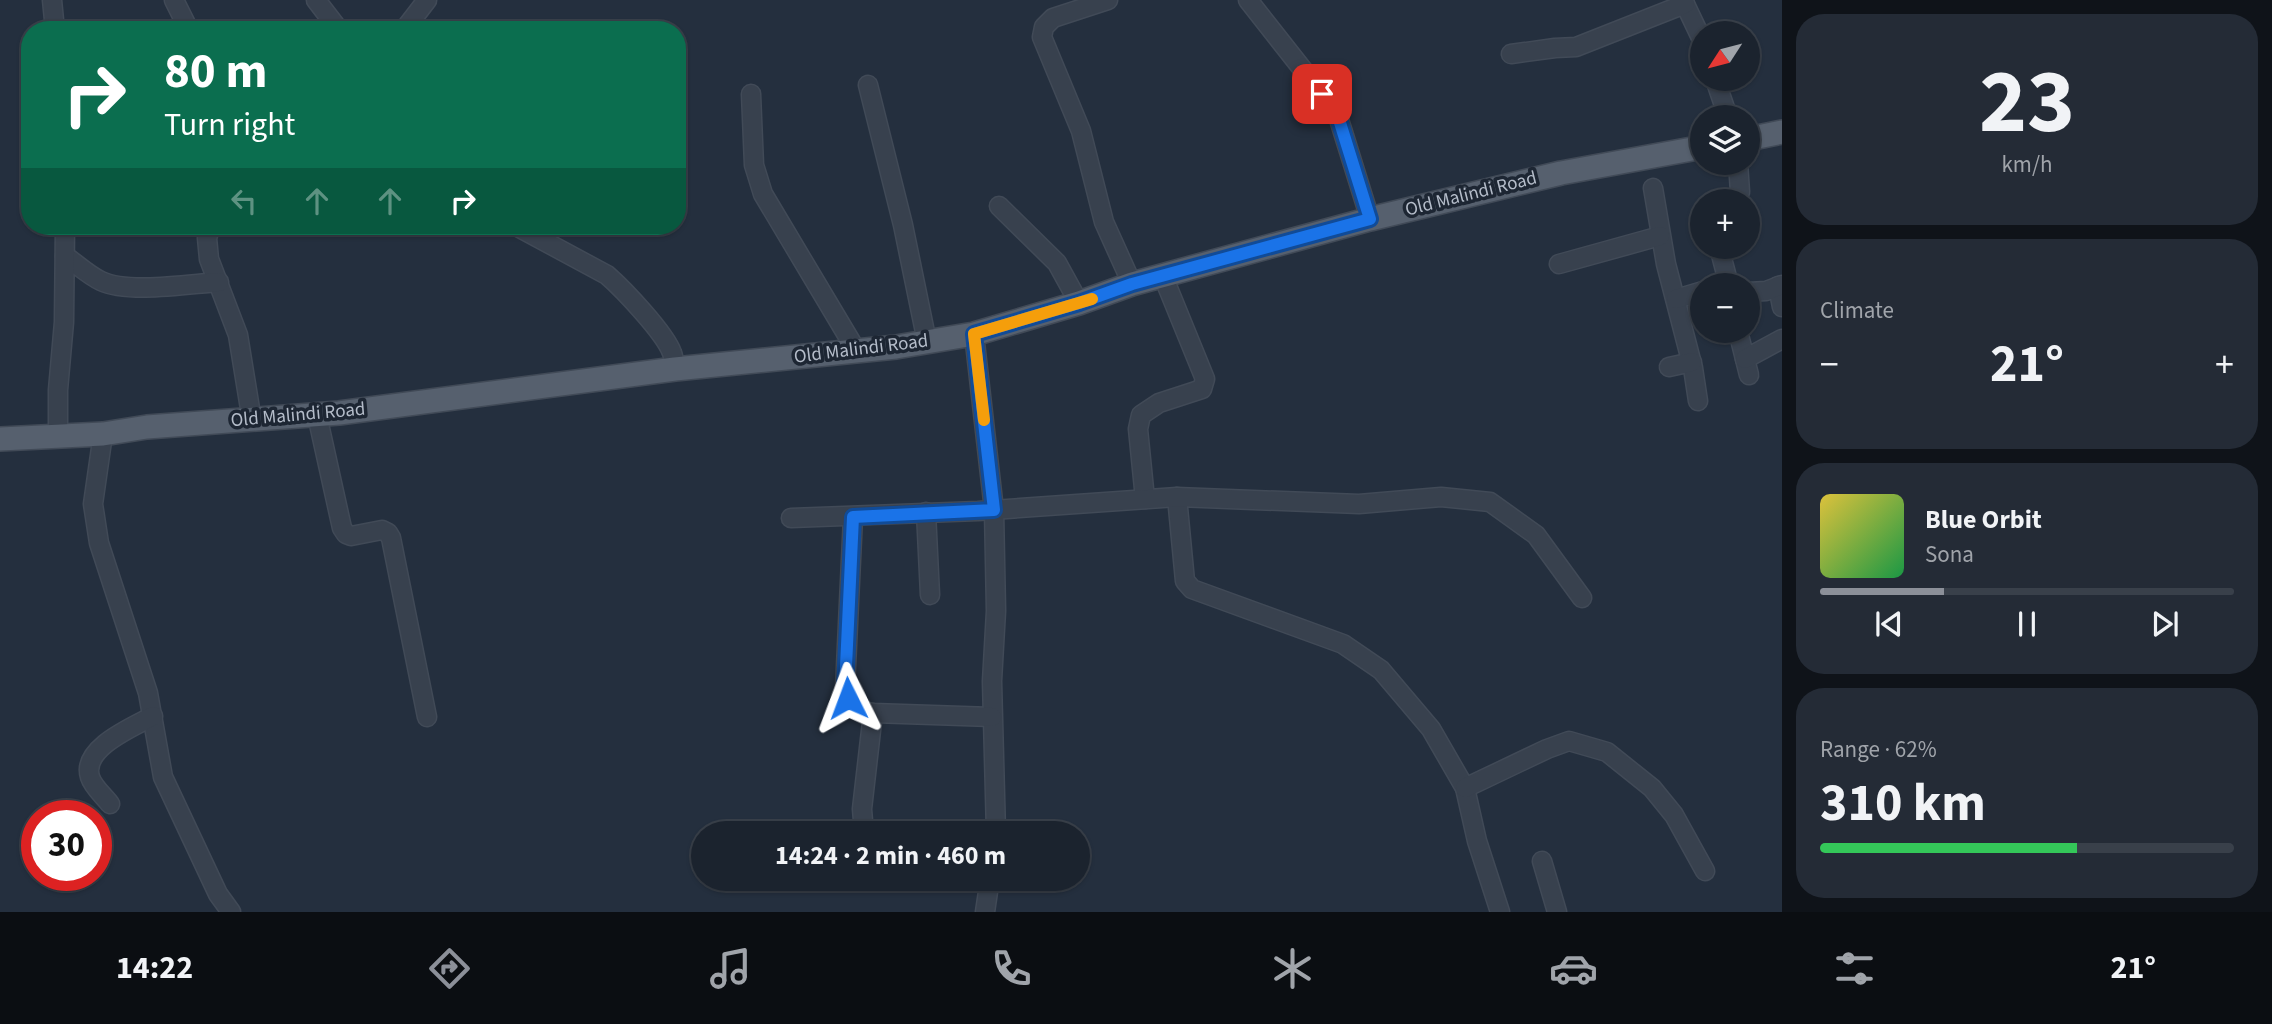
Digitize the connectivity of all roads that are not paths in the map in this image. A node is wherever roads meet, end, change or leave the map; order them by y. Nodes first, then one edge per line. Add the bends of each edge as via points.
1 (52, 0) edge
2 (174, 0) edge
3 (316, 0) edge
4 (427, 0) edge
5 (1108, 0) edge
6 (1248, 0) edge
7 (1684, 2) edge
8 (54, 21) edge
9 (184, 21) edge
10 (332, 21) edge
11 (411, 21) edge
12 (1693, 21) edge
13 (1511, 54) dead end
14 (868, 85) dead end
15 (751, 94) dead end
16 (1782, 132) edge
17 (1760, 137) edge
18 (1690, 149) edge
19 (1653, 188) dead end
20 (999, 206) dead end
21 (1370, 219) junction
22 (65, 235) edge
23 (208, 235) edge
24 (533, 235) edge
25 (1660, 236) junction
26 (65, 256) junction
27 (1559, 264) dead end
28 (1163, 276) junction
29 (219, 282) junction
30 (1132, 284) junction
31 (1780, 286) edge
32 (1760, 291) edge
33 (1690, 295) edge
34 (1676, 299) junction
35 (1079, 303) junction
36 (1782, 307) edge
37 (974, 334) junction
38 (1782, 339) edge
39 (927, 342) junction
40 (1741, 343) edge
41 (856, 350) junction
42 (1692, 362) junction
43 (1669, 367) dead end
44 (675, 369) junction
45 (1698, 401) dead end
46 (317, 415) junction
47 (252, 421) junction
48 (103, 434) junction
49 (58, 435) junction
50 (0, 439) edge
51 (1177, 497) junction
52 (1145, 499) junction
53 (994, 510) junction
54 (926, 512) junction
55 (853, 517) junction
56 (790, 518) dead end
57 (930, 595) dead end
58 (1582, 598) dead end
59 (873, 713) junction
60 (153, 716) junction
61 (427, 717) dead end
62 (992, 717) junction
63 (1465, 788) junction
64 (107, 800) edge
65 (863, 821) edge
66 (996, 821) edge
67 (1542, 861) dead end
68 (1705, 871) dead end
69 (988, 891) edge
70 (231, 912) edge
71 (985, 912) edge
72 (1500, 912) edge
73 (1557, 912) edge

1 - 8 street
2 - 9 street
3 - 10 street
4 - 11 street
5 - 30 street via 1053,18 1042,37 1081,131 1104,222
6 - 21 street via 1337,113
7 - 12 street
7 - 13 street via 1576,47
14 - 39 street
15 - 41 street via 754,165 763,194
16 - 17 main road
18 - 21 main road, Old Malindi Road via 1561,173
19 - 25 street
20 - 35 street via 1057,263
21 - 28 main road, Old Malindi Road
22 - 26 street
23 - 29 street via 209,259
24 - 44 street via 619,286 665,341
25 - 27 street
25 - 34 street
26 - 29 street via 102,281 121,286
26 - 49 street
28 - 30 main road, Old Malindi Road
28 - 52 street via 1205,379 1202,389 1158,403 1141,415 1138,429
29 - 47 street via 238,335
30 - 35 main road, Old Malindi Road
31 - 32 street
31 - 36 street
33 - 34 street
34 - 42 street
35 - 37 main road, Old Malindi Road
37 - 39 main road, Old Malindi Road
37 - 53 street
38 - 40 street via 1747,367
39 - 41 main road, Old Malindi Road
41 - 44 main road, Old Malindi Road
42 - 43 street
42 - 45 street
44 - 46 main road, Old Malindi Road
46 - 47 main road, Old Malindi Road
46 - 61 street via 342,528 351,536 382,530 391,538
47 - 48 main road, Old Malindi Road
48 - 49 main road, Old Malindi Road
48 - 60 street via 93,504 95,526
49 - 50 main road, Old Malindi Road
51 - 52 street
51 - 58 street via 1359,504 1441,497 1490,502 1536,536
51 - 63 street via 1185,581 1192,589 1343,644 1381,670 1431,729
52 - 53 street
53 - 54 street
53 - 62 street
54 - 55 street
54 - 57 street
55 - 56 street
55 - 59 street via 845,688 853,706
59 - 62 street
59 - 65 street
60 - 64 street via 94,754 91,779
60 - 70 street via 166,786
62 - 66 street
63 - 68 street via 1569,741 1607,752 1652,788 1674,815
63 - 72 street
67 - 73 street
69 - 71 street

